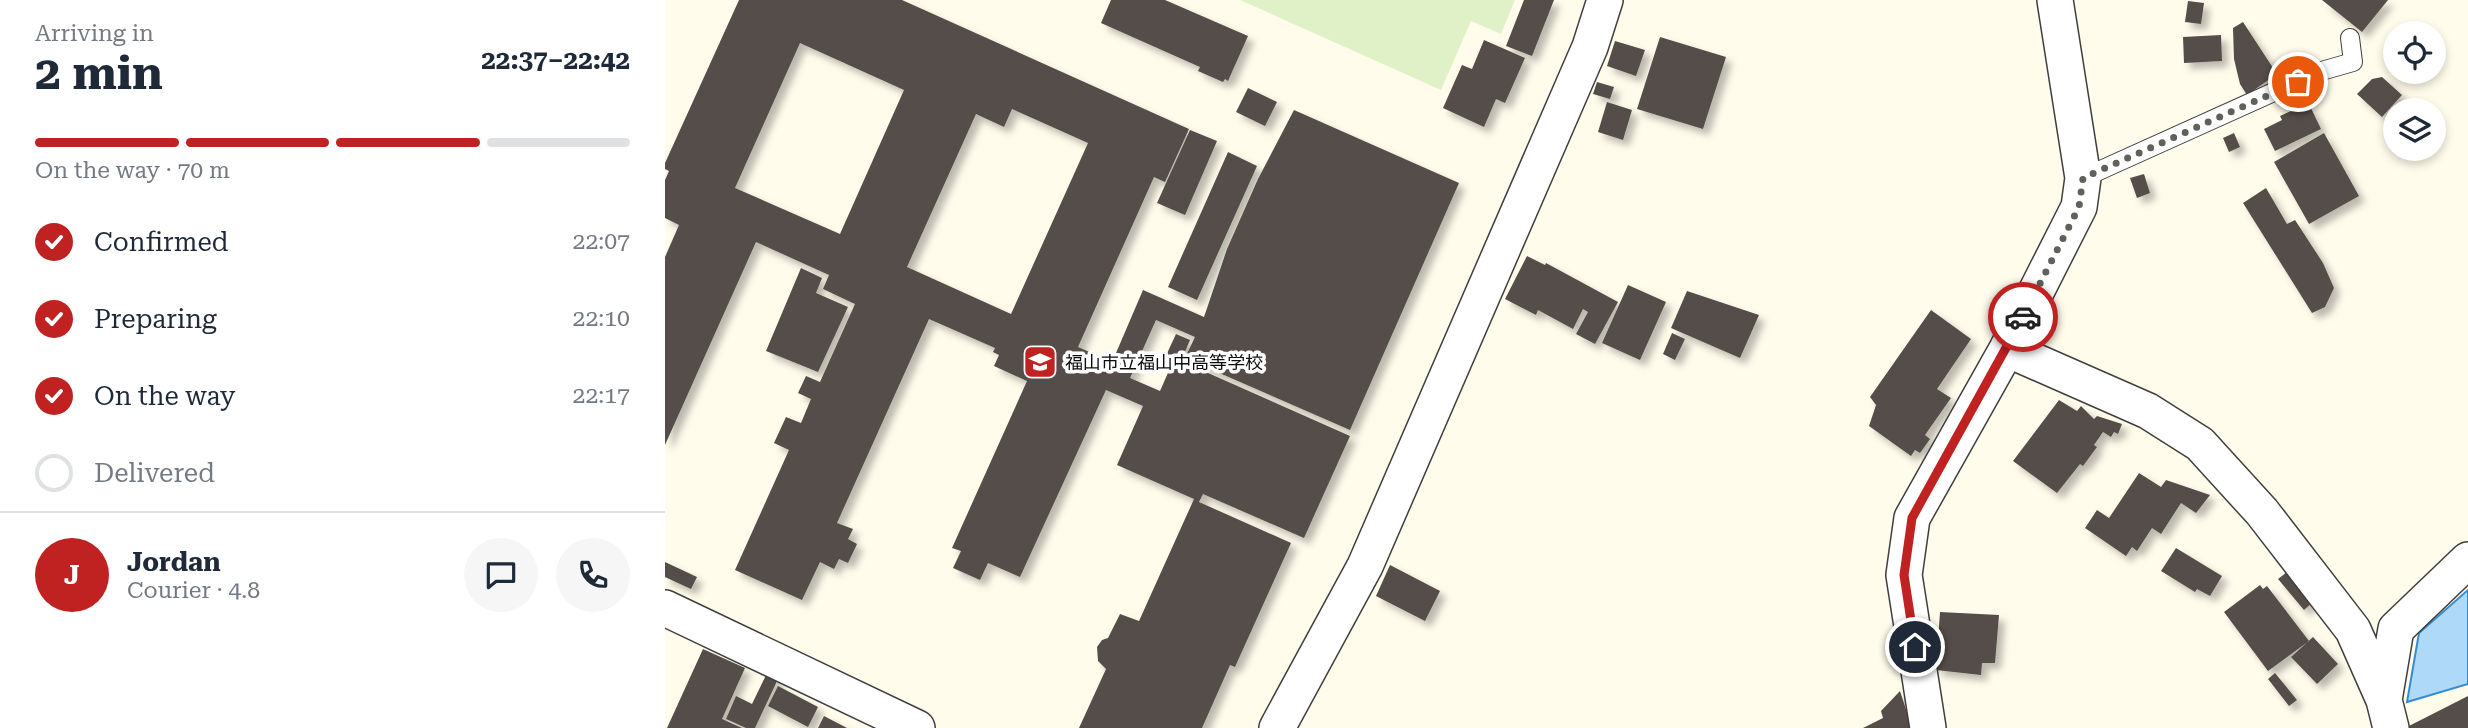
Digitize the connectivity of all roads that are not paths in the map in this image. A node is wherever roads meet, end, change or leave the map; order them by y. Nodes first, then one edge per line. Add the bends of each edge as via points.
1 (1605, 0) edge
2 (2055, 0) edge
3 (2350, 38) dead end
4 (2083, 178) junction
5 (2007, 349) junction
6 (2468, 560) edge
7 (665, 608) edge
8 (2388, 714) edge
9 (918, 728) edge
10 (1277, 728) edge
11 (1928, 728) edge

1 - 10 street via 1585,60 1365,566
2 - 4 street
3 - 4 lane via 2353,62 2318,72
4 - 5 street via 2079,207
5 - 8 street via 2148,411 2200,444 2262,512 2353,630
5 - 11 street via 1912,518 1904,575
6 - 8 street via 2396,629
7 - 9 street

